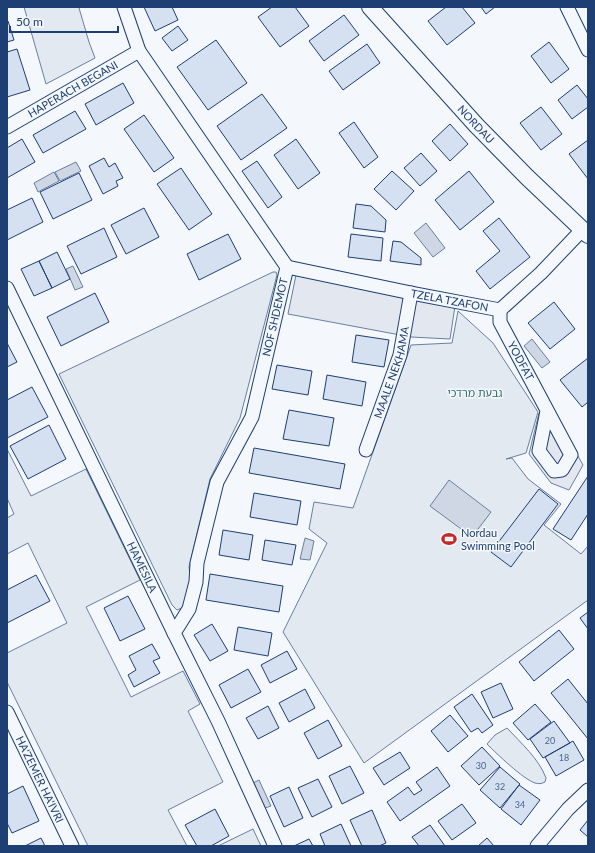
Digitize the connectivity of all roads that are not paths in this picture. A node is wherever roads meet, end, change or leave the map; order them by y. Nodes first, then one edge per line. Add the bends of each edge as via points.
1 (124, 7) edge
2 (370, 7) edge
3 (567, 7) edge
4 (588, 50) edge
5 (139, 51) junction
6 (7, 127) edge
7 (585, 232) edge
8 (287, 267) junction
9 (7, 288) edge
10 (411, 293) junction
11 (500, 310) junction
12 (547, 411) dead end
13 (366, 450) dead end
14 (174, 633) junction
15 (7, 712) edge
16 (588, 790) edge
17 (72, 846) edge
18 (275, 846) edge
19 (537, 846) edge

1 - 5 street, NOF SHDEMOT
2 - 7 street, NORDAU via 476,125
3 - 4 street
5 - 6 street, HAPERACH BEGANI
5 - 8 street, NOF SHDEMOT
7 - 11 street, TZELA TZAFON
8 - 10 street, TZELA TZAFON
8 - 14 street, NOF SHDEMOT via 252,417 217,482 197,563 196,582 189,609
9 - 14 street, HAMESILA
10 - 11 street, TZELA TZAFON
10 - 13 street, MAALE NEKHAMA via 400,356
11 - 12 street, YODFAT via 500,322
14 - 18 street, HAMESILA via 218,721
15 - 17 street, HA'ZEMER HA'IVRI
16 - 19 street

